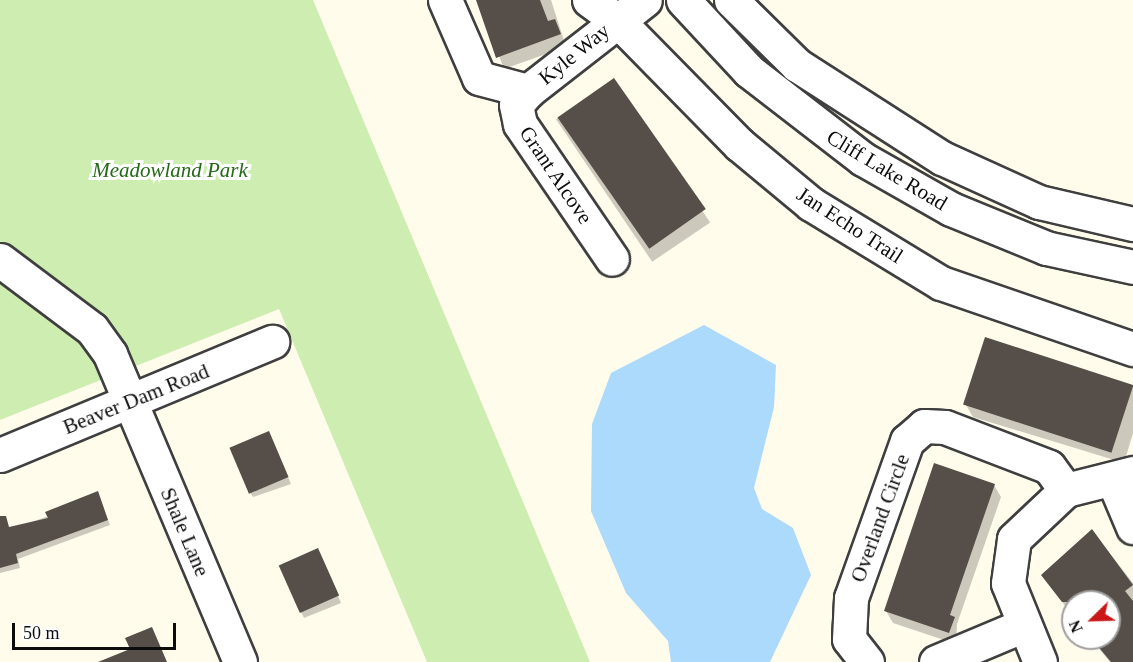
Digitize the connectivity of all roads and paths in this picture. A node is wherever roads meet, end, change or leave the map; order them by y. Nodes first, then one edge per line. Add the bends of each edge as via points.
1 (445, 0) edge
2 (589, 0) edge
3 (645, 0) edge
4 (683, 0) edge
5 (731, 0) edge
6 (617, 20) junction
7 (528, 91) junction
8 (1133, 224) edge
9 (612, 259) dead end
10 (0, 260) edge
11 (1133, 267) edge
12 (272, 342) dead end
13 (1133, 349) edge
14 (130, 403) junction
15 (0, 455) edge
16 (1124, 477) edge
17 (1066, 490) junction
18 (1133, 527) edge
19 (1024, 625) junction
20 (240, 662) edge
21 (867, 662) edge
22 (936, 662) edge
23 (1040, 662) edge

1 - 7 street, Kyle Way via 479,78
2 - 6 street, Jan Echo Trail
3 - 6 street, Kyle Way
4 - 11 street, Cliff Lake Road via 749,71 862,159 951,209 1035,244
5 - 8 street, Cliff Lake Road via 797,65 942,158 1039,202
6 - 7 street, Kyle Way
6 - 13 street, Jan Echo Trail via 740,145 812,204 942,283
7 - 9 street, Grant Alcove via 516,105 520,124
10 - 14 street, Shale Lane via 92,329 110,354
12 - 14 street, Beaver Dam Road
14 - 15 street, Beaver Dam Road
14 - 20 street, Shale Lane
16 - 17 street
16 - 18 street
17 - 19 street via 1014,539 1008,583
17 - 21 street, Overland Circle via 1049,467 945,428 924,426 907,441 851,598 849,639
19 - 22 street
19 - 23 street

